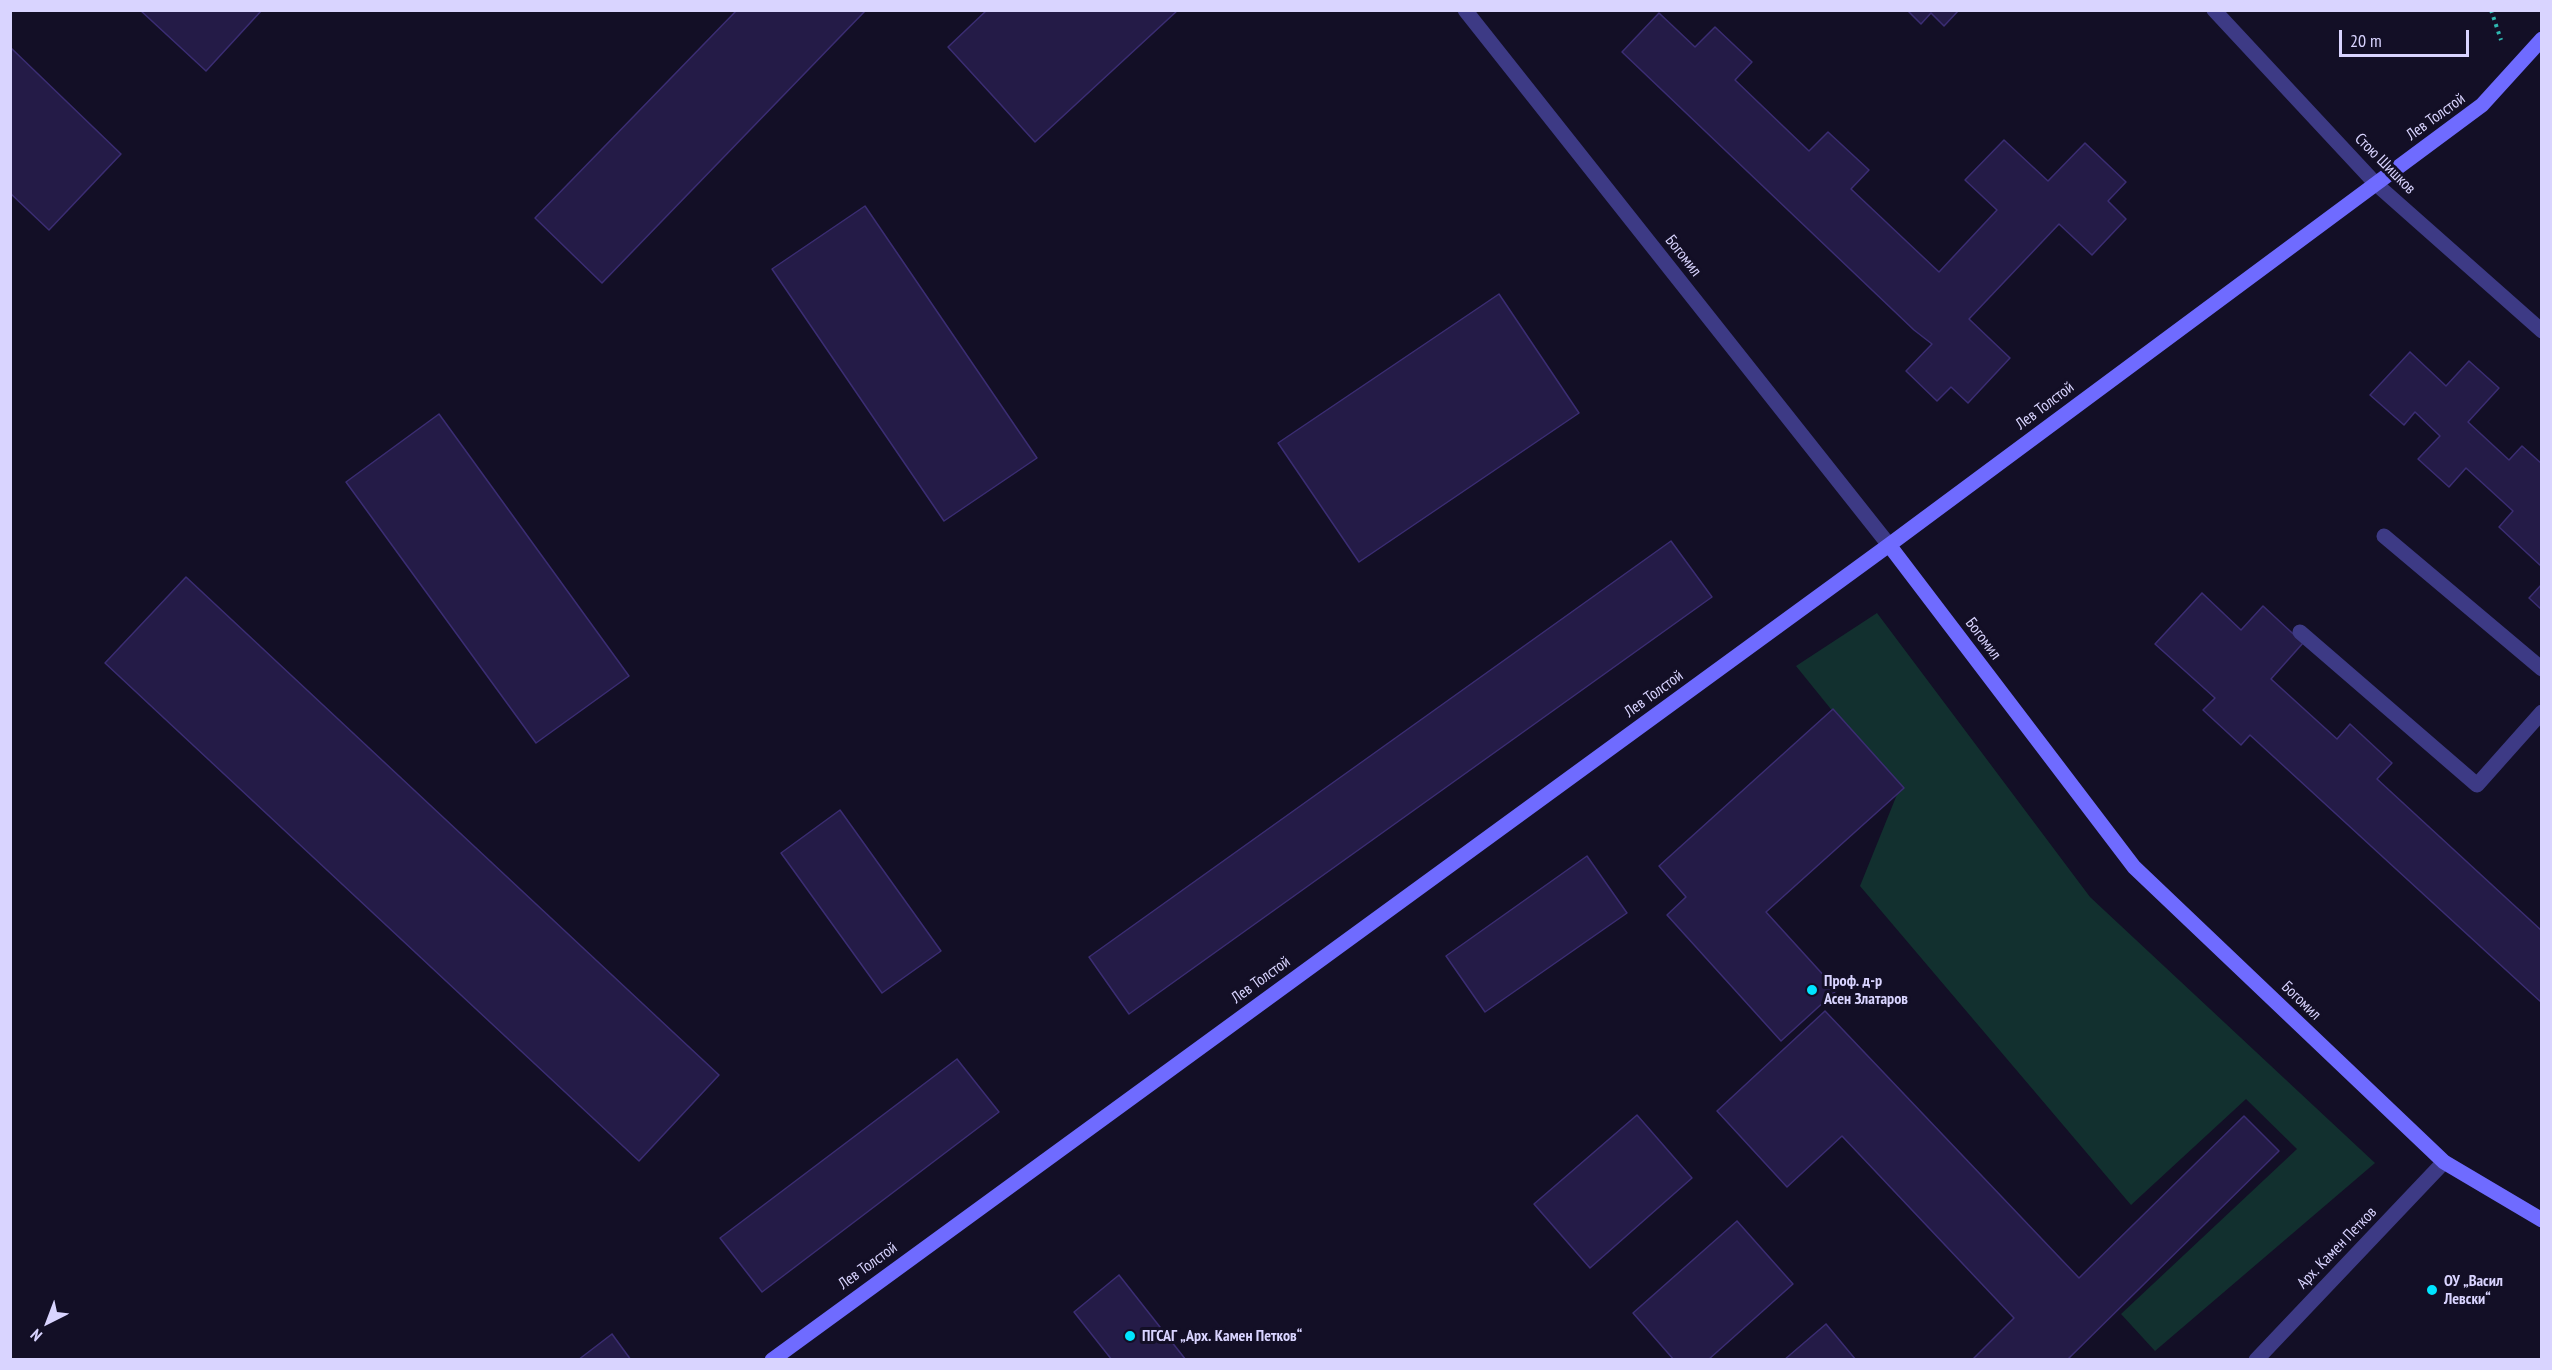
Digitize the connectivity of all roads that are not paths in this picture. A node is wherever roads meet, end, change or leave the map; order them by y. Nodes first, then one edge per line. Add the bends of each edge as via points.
1 (1465, 10) edge
2 (2214, 10) edge
3 (2541, 39) edge
4 (2376, 184) junction
5 (2541, 331) edge
6 (2384, 536) dead end
7 (1888, 545) junction
8 (2300, 632) dead end
9 (2541, 669) edge
10 (2541, 712) edge
11 (2444, 1162) junction
12 (2541, 1220) edge
13 (772, 1359) edge
14 (2256, 1359) edge

1 - 7 street, Богомил
2 - 4 street, Стою Шишков
3 - 4 street, Лев Толстой via 2482,105
4 - 5 street, Стою Шишков
4 - 7 street, Лев Толстой
6 - 9 street
7 - 11 street, Богомил via 2134,867
7 - 13 street, Лев Толстой
8 - 10 street via 2477,784
11 - 12 street, Богомил
11 - 14 street, Арх. Камен Петков

